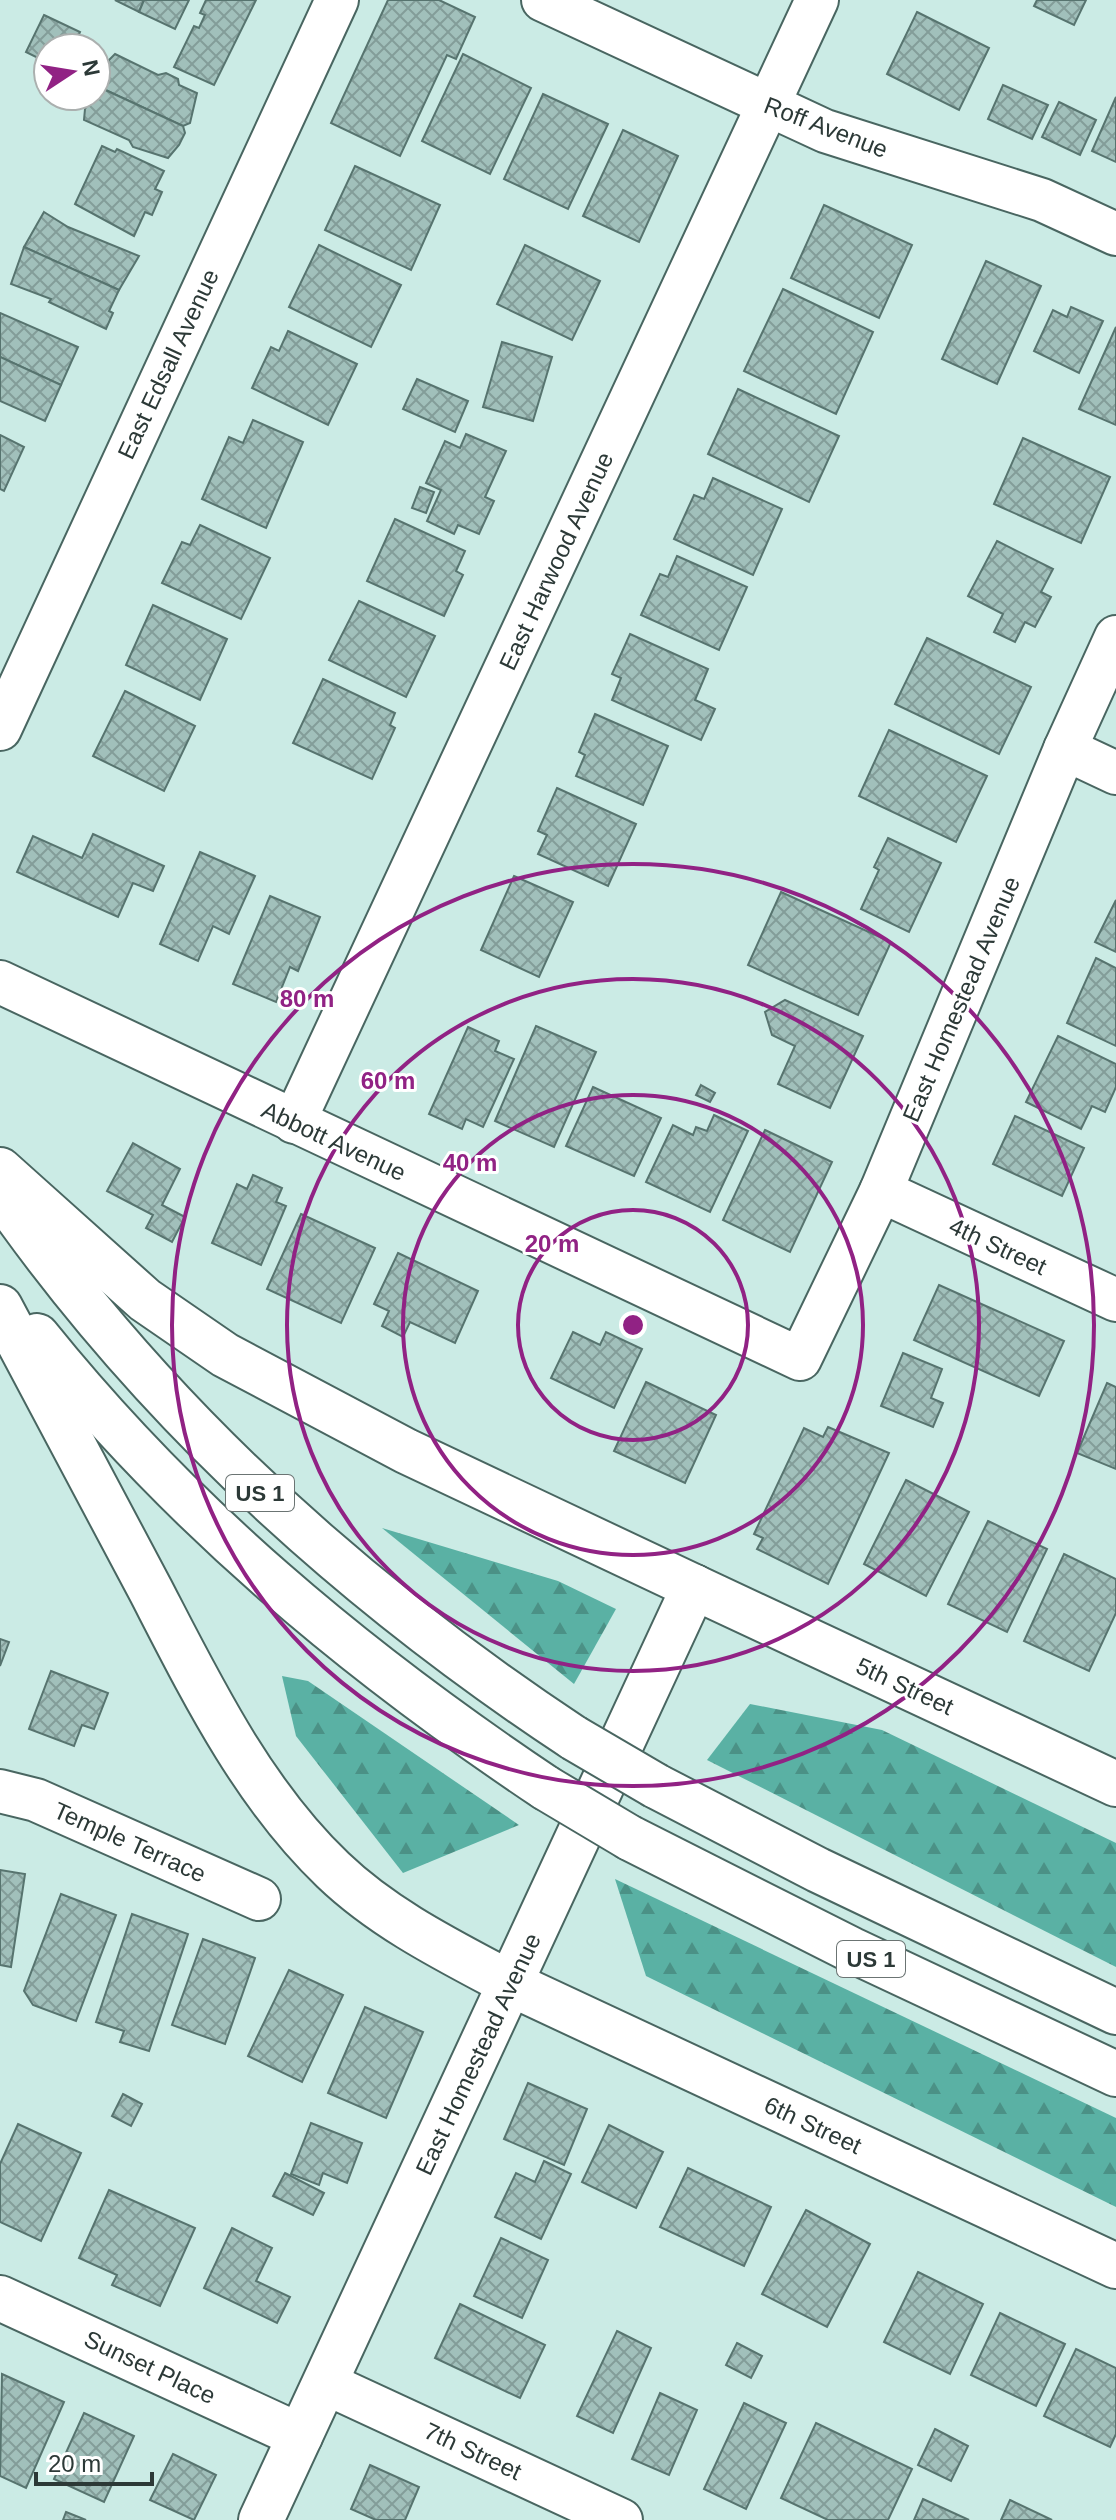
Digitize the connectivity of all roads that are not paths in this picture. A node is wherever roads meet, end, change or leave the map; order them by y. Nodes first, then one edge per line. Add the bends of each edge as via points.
1 (337, 0) edge
2 (543, 0) edge
3 (817, 0) edge
4 (769, 107) junction
5 (1116, 234) edge
6 (1116, 637) edge
7 (0, 729) edge
8 (1065, 749) junction
9 (1116, 773) edge
10 (0, 982) edge
11 (294, 1122) junction
12 (0, 1170) edge
13 (881, 1191) junction
14 (0, 1192) edge
15 (0, 1290) edge
16 (1116, 1300) edge
17 (0, 1307) edge
18 (800, 1359) joint
19 (694, 1587) junction
20 (1116, 1784) edge
21 (0, 1791) edge
22 (259, 1899) dead end
23 (511, 1984) junction
24 (1116, 2012) edge
25 (1116, 2074) edge
26 (1116, 2266) edge
27 (0, 2298) edge
28 (325, 2383) junction
29 (300, 2436) junction
30 (261, 2520) edge
31 (621, 2520) edge

1 - 7 street, East Edsall Avenue
2 - 4 street, Roff Avenue
3 - 4 street, East Harwood Avenue
4 - 5 street, Roff Avenue via 825,131 1042,200
4 - 11 street, East Harwood Avenue
6 - 8 street, East Homestead Avenue
8 - 9 street
8 - 13 street, East Homestead Avenue
10 - 11 street, Abbott Avenue
11 - 18 street, Abbott Avenue
12 - 19 main road, 5th Street via 145,1300 225,1355 406,1451
13 - 16 street, 4th Street
13 - 18 street, East Homestead Avenue
14 - 24 main road, US 1, bridge via 144,1375 242,1475 399,1614 574,1738 656,1786
15 - 25 main road, US 1, bridge via 99,1410 261,1572 393,1680 546,1788 630,1838 852,1950
17 - 23 main road, 6th Street via 197,1678 289,1821 334,1871 383,1910
19 - 20 main road, 5th Street
19 - 23 main road, East Homestead Avenue
21 - 22 street, Temple Terrace via 36,1800
23 - 26 main road, 6th Street
23 - 28 main road, East Homestead Avenue
27 - 29 main road, Sunset Place
28 - 29 main road, East Homestead Avenue
28 - 31 street, 7th Street
29 - 30 main road, East Homestead Avenue

